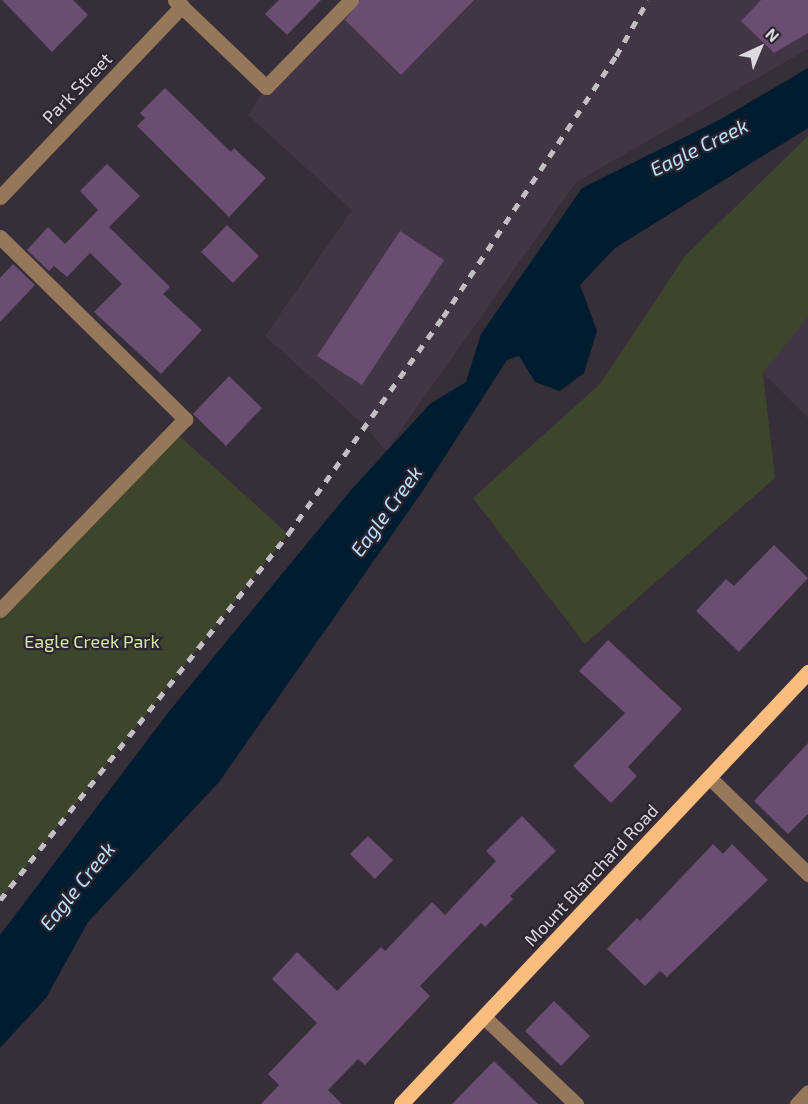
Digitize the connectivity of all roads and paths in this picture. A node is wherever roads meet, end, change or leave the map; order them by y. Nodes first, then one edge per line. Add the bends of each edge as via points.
1 (351, 0) edge
2 (178, 3) edge
3 (0, 197) edge
4 (0, 237) edge
5 (0, 610) edge
6 (808, 672) edge
7 (709, 777) junction
8 (808, 874) edge
9 (484, 1017) junction
10 (808, 1092) edge
11 (401, 1104) edge
12 (576, 1104) edge
13 (796, 1104) edge

1 - 2 street via 267,87
2 - 3 street, Park Street
4 - 5 street via 184,419
6 - 7 main road, Mount Blanchard Road
7 - 8 street
7 - 9 main road, Mount Blanchard Road
9 - 11 main road, Mount Blanchard Road
9 - 12 street
10 - 13 street

